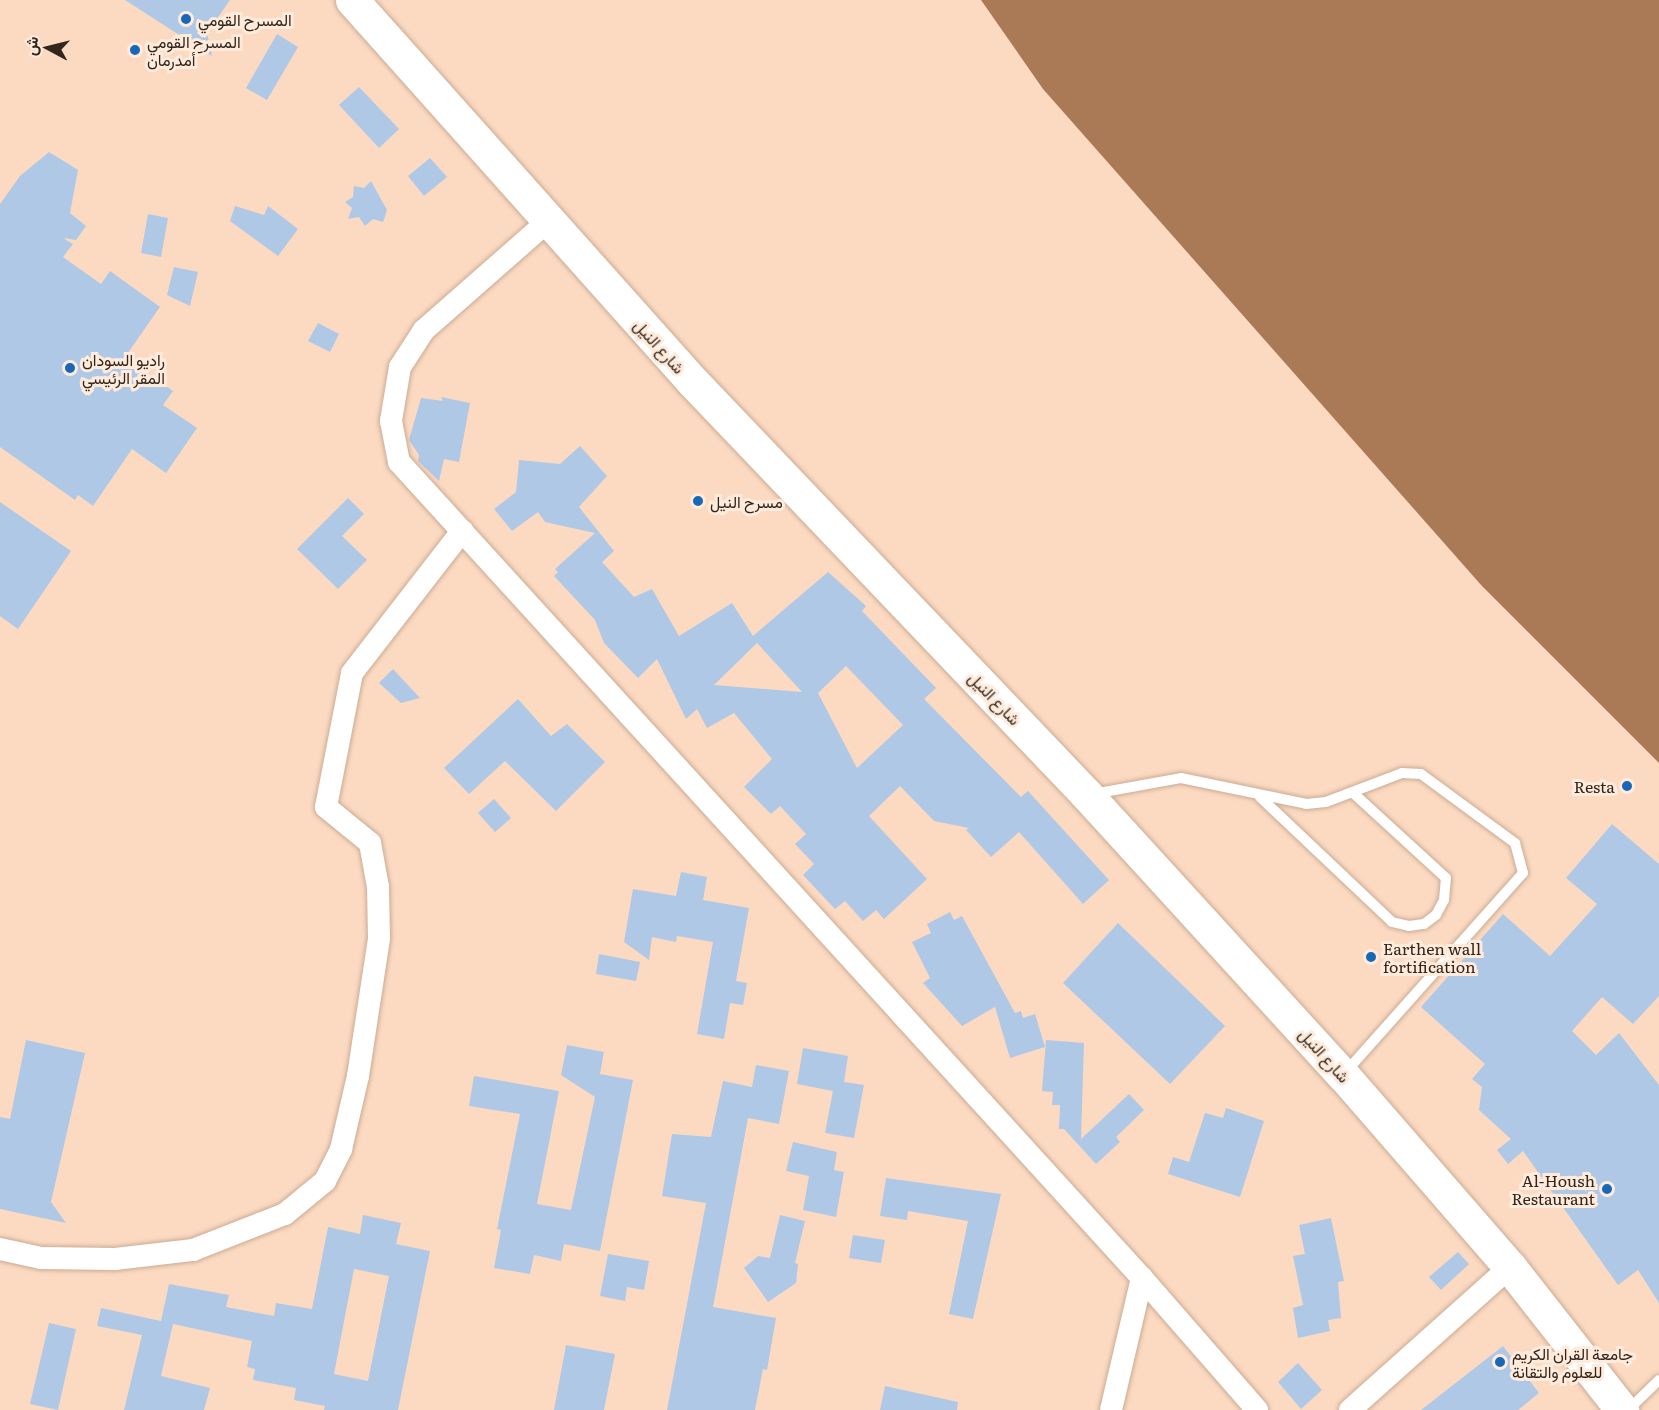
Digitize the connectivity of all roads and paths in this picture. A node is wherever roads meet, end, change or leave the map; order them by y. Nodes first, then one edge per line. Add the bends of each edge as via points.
1 (352, 0) edge
2 (547, 222) junction
3 (462, 531) junction
4 (1352, 792) junction
5 (1087, 795) junction
6 (1258, 795) junction
7 (1343, 1074) junction
8 (0, 1249) edge
9 (1510, 1267) junction
10 (1142, 1278) junction
11 (1659, 1380) edge
12 (1111, 1410) edge
13 (1257, 1410) edge
14 (1350, 1410) edge
15 (1622, 1410) edge
16 (1628, 1410) edge

1 - 2 main road, شارع النيل
2 - 3 street via 424,330 400,368 391,421 399,462
2 - 5 main road, شارع النيل via 693,382
3 - 8 street via 352,673 326,807 370,843 378,887 380,938 358,1076 341,1149 325,1181 285,1214 193,1250 115,1259 41,1258
3 - 10 street
4 - 6 lane via 1306,804
4 - 6 lane via 1446,878 1444,900 1436,915 1424,924 1392,922
4 - 7 lane via 1402,773 1422,774 1515,843 1523,873
5 - 6 lane via 1180,778
5 - 7 main road, شارع النيل
7 - 9 main road, شارع النيل
9 - 14 street
9 - 15 main road, شارع النيل
10 - 12 street
10 - 13 street
11 - 16 lane

